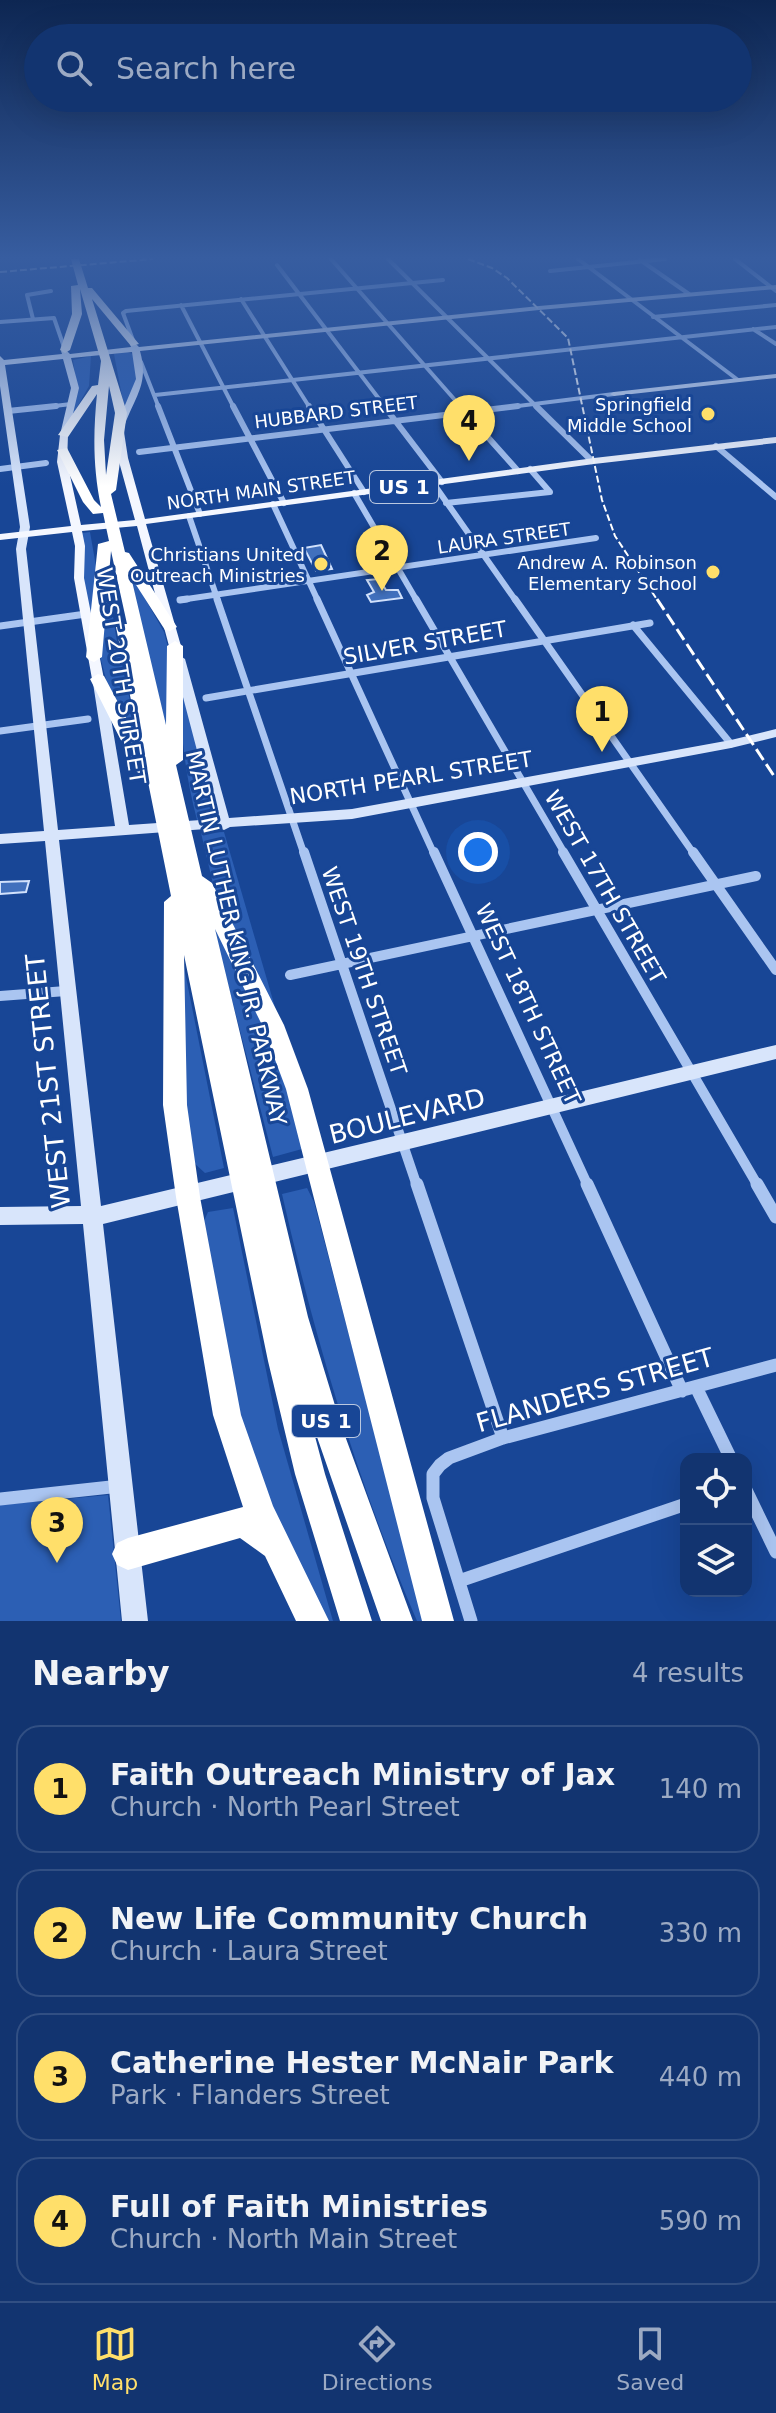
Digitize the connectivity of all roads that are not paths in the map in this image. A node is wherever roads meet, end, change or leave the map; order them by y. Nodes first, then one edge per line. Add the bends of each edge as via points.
1 (60, 335) edge
2 (71, 335) edge
3 (95, 335) edge
4 (125, 335) edge
5 (131, 335) edge
6 (196, 335) edge
7 (278, 335) edge
8 (330, 335) edge
9 (397, 335) edge
10 (464, 335) edge
11 (678, 335) edge
12 (702, 335) edge
13 (264, 336) junction
14 (681, 337) junction
15 (200, 343) junction
16 (135, 346) junction
17 (66, 353) junction
18 (488, 358) junction
19 (0, 361) edge
20 (101, 361) junction
21 (141, 362) junction
22 (424, 365) junction
23 (358, 372) junction
24 (776, 376) edge
25 (292, 379) junction
26 (738, 380) junction
27 (223, 387) junction
28 (96, 388) junction
29 (614, 394) joint
30 (155, 395) junction
31 (71, 404) junction
32 (534, 404) junction
33 (8, 411) junction
34 (466, 412) junction
35 (396, 421) junction
36 (121, 424) junction
37 (324, 430) junction
38 (64, 435) junction
39 (776, 437) edge
40 (250, 439) junction
41 (716, 446) junction
42 (174, 448) junction
43 (63, 450) junction
44 (139, 452) dead end
45 (592, 461) junction
46 (46, 463) dead end
47 (16, 467) junction
48 (0, 469) edge
49 (530, 469) junction
50 (518, 471) junction
51 (437, 482) junction
52 (359, 493) junction
53 (776, 497) edge
54 (446, 503) junction
55 (278, 504) junction
56 (102, 511) junction
57 (194, 515) junction
58 (143, 521) junction
59 (75, 529) junction
60 (23, 534) junction
61 (0, 537) edge
62 (596, 538) dead end
63 (108, 541) junction
64 (483, 555) junction
65 (398, 567) junction
66 (308, 581) junction
67 (217, 594) junction
68 (180, 600) dead end
69 (86, 614) junction
70 (29, 623) junction
71 (650, 623) dead end
72 (633, 625) junction
73 (0, 626) edge
74 (170, 627) junction
75 (544, 641) junction
76 (175, 646) junction
77 (94, 657) junction
78 (449, 657) junction
79 (351, 674) junction
80 (98, 679) junction
81 (249, 691) junction
82 (206, 698) dead end
83 (88, 719) dead end
84 (39, 726) junction
85 (0, 731) edge
86 (776, 733) edge
87 (731, 744) junction
88 (630, 763) junction
89 (524, 783) junction
90 (164, 795) junction
91 (411, 804) junction
92 (293, 820) junction
93 (224, 825) junction
94 (123, 831) junction
95 (50, 835) junction
96 (0, 839) edge
97 (181, 857) junction
98 (756, 876) dead end
99 (716, 885) junction
100 (597, 911) junction
101 (473, 936) junction
102 (343, 964) junction
103 (776, 970) edge
104 (290, 975) dead end
105 (66, 991) junction
106 (0, 996) edge
107 (776, 1052) edge
108 (693, 1072) junction
109 (551, 1107) junction
110 (403, 1144) junction
111 (317, 1166) junction
112 (188, 1197) junction
113 (0, 1216) edge
114 (92, 1217) junction
115 (776, 1217) edge
116 (261, 1219) junction
117 (776, 1365) edge
118 (689, 1389) junction
119 (503, 1438) junction
120 (727, 1453) edge
121 (121, 1486) junction
122 (0, 1499) edge
123 (752, 1502) edge
124 (680, 1506) edge
125 (276, 1546) junction
126 (776, 1552) edge
127 (128, 1554) junction
128 (459, 1581) junction
129 (135, 1621) edge
130 (313, 1621) edge
131 (356, 1621) edge
132 (397, 1621) edge
133 (438, 1621) edge
134 (471, 1621) edge

1 - 17 street
2 - 17 highway
3 - 20 highway, MARTIN LUTHER KING JR. PARKWAY
4 - 16 highway
5 - 16 street
6 - 15 street, WEST 18TH STREET
7 - 13 street
8 - 23 street
9 - 22 street
10 - 18 street
11 - 14 street
12 - 14 street
13 - 15 street
13 - 25 street, WEST 17TH STREET
14 - 18 street
14 - 26 street
15 - 16 street
15 - 27 street, WEST 18TH STREET
16 - 17 street
16 - 21 street
17 - 19 street
17 - 31 street via 75,385
18 - 22 street
18 - 32 street
19 - 33 street, WEST 21ST STREET
20 - 28 highway, MARTIN LUTHER KING JR. PARKWAY
20 - 36 highway via 120,402
20 - 56 highway, MARTIN LUTHER KING JR. PARKWAY
21 - 30 street, WEST 19TH STREET
21 - 36 street via 141,382
22 - 23 street
22 - 34 street
23 - 25 street
23 - 35 street
24 - 26 street, HUBBARD STREET
25 - 27 street
25 - 37 street, WEST 17TH STREET
26 - 29 street, HUBBARD STREET
27 - 30 street
27 - 40 street, WEST 18TH STREET
28 - 38 highway
28 - 56 highway, MARTIN LUTHER KING JR. PARKWAY via 88,449
29 - 32 street, HUBBARD STREET
30 - 42 street, WEST 19TH STREET
31 - 33 street
31 - 38 street
32 - 34 street, HUBBARD STREET
32 - 45 street
33 - 47 street, WEST 21ST STREET
34 - 35 street, HUBBARD STREET
34 - 50 street
35 - 37 street, HUBBARD STREET
35 - 51 street
36 - 56 highway
36 - 58 main road via 122,454
37 - 40 street, HUBBARD STREET
37 - 52 street, WEST 17TH STREET
38 - 43 main road, WEST 20TH STREET
39 - 41 main road, NORTH MAIN STREET / US 1
40 - 42 street, HUBBARD STREET
40 - 55 street, WEST 18TH STREET
41 - 45 main road, NORTH MAIN STREET / US 1
41 - 53 street
42 - 44 street, HUBBARD STREET
42 - 57 street, WEST 19TH STREET
43 - 56 highway via 89,502
43 - 59 main road, WEST 20TH STREET
45 - 49 main road, NORTH MAIN STREET / US 1
46 - 47 street
47 - 48 street
47 - 60 street, WEST 21ST STREET
49 - 50 main road, NORTH MAIN STREET / US 1
49 - 54 street via 550,492
50 - 51 main road, NORTH MAIN STREET / US 1
51 - 52 main road, NORTH MAIN STREET / US 1
51 - 54 street
52 - 55 main road, NORTH MAIN STREET / US 1
52 - 65 street, WEST 17TH STREET
54 - 64 street
55 - 57 main road, NORTH MAIN STREET / US 1
55 - 66 street, WEST 18TH STREET
56 - 63 highway, MARTIN LUTHER KING JR. PARKWAY
57 - 58 main road, NORTH MAIN STREET / US 1
57 - 67 street, WEST 19TH STREET
58 - 59 main road, NORTH MAIN STREET / US 1
58 - 74 main road, US 1
59 - 60 main road, NORTH MAIN STREET
59 - 69 main road, WEST 20TH STREET
60 - 61 main road, NORTH MAIN STREET
60 - 70 street, WEST 21ST STREET
62 - 64 street, LAURA STREET
63 - 74 highway
63 - 77 highway via 101,557
63 - 90 highway, MARTIN LUTHER KING JR. PARKWAY
63 - 90 highway, MARTIN LUTHER KING JR. PARKWAY
64 - 65 street, LAURA STREET
64 - 75 street
65 - 66 street, LAURA STREET
65 - 78 street, WEST 17TH STREET
66 - 67 street, LAURA STREET
66 - 79 street, WEST 18TH STREET
67 - 68 street, LAURA STREET
67 - 81 street, WEST 19TH STREET
69 - 70 street
69 - 77 main road, WEST 20TH STREET
70 - 73 street
70 - 84 street, WEST 21ST STREET
71 - 72 street, SILVER STREET
72 - 75 street, SILVER STREET
72 - 87 street
74 - 76 main road, US 1
75 - 78 street, SILVER STREET
75 - 88 street
76 - 90 highway, US 1
76 - 93 street
77 - 80 main road, WEST 20TH STREET
78 - 79 street, SILVER STREET
78 - 89 street, WEST 17TH STREET
79 - 81 street, SILVER STREET
79 - 91 street, WEST 18TH STREET
80 - 90 highway via 147,774
80 - 94 street, WEST 20TH STREET
81 - 82 street, SILVER STREET
81 - 92 street, WEST 19TH STREET
83 - 84 street
84 - 85 street
84 - 95 street, WEST 21ST STREET
86 - 87 street, NORTH PEARL STREET
87 - 88 street, NORTH PEARL STREET
88 - 89 street, NORTH PEARL STREET
88 - 99 street
89 - 91 street, NORTH PEARL STREET
89 - 100 street, WEST 17TH STREET
90 - 97 highway, MARTIN LUTHER KING JR. PARKWAY / US 1
91 - 92 street, NORTH PEARL STREET
91 - 101 street, WEST 18TH STREET
92 - 93 street, NORTH PEARL STREET
92 - 102 street, WEST 19TH STREET
93 - 94 street, NORTH PEARL STREET
94 - 95 street, NORTH PEARL STREET
95 - 96 street, NORTH PEARL STREET
95 - 105 street, WEST 21ST STREET
97 - 111 highway via 273,1025
97 - 112 highway via 173,1057
97 - 116 highway, MARTIN LUTHER KING JR. PARKWAY / US 1
98 - 99 street
99 - 100 street
99 - 103 street
100 - 101 street
100 - 108 street, WEST 17TH STREET
101 - 102 street
101 - 109 street, WEST 18TH STREET
102 - 104 street
102 - 110 street, WEST 19TH STREET
105 - 106 street
105 - 114 street, WEST 21ST STREET
107 - 108 street, BOULEVARD
108 - 109 street, BOULEVARD
108 - 115 street, WEST 17TH STREET
109 - 110 street, BOULEVARD
109 - 118 street, WEST 18TH STREET
110 - 111 street, BOULEVARD
110 - 119 street, WEST 19TH STREET
111 - 112 street, BOULEVARD
111 - 133 highway
112 - 114 street, BOULEVARD
112 - 125 highway via 227,1415 247,1480
113 - 114 street, BOULEVARD
114 - 121 street, WEST 21ST STREET
116 - 131 highway, MARTIN LUTHER KING JR. PARKWAY / US 1 via 310,1474
116 - 132 highway, MARTIN LUTHER KING JR. PARKWAY / US 1
117 - 118 street, FLANDERS STREET
118 - 119 street, FLANDERS STREET
118 - 120 street, WEST 18TH STREET
119 - 128 street, FLANDERS STREET via 449,1458 433,1474 433,1498
121 - 122 street
121 - 127 street, WEST 21ST STREET
123 - 126 street
124 - 128 street
125 - 127 highway via 238,1522
125 - 130 highway
127 - 129 street, WEST 21ST STREET
128 - 134 street

